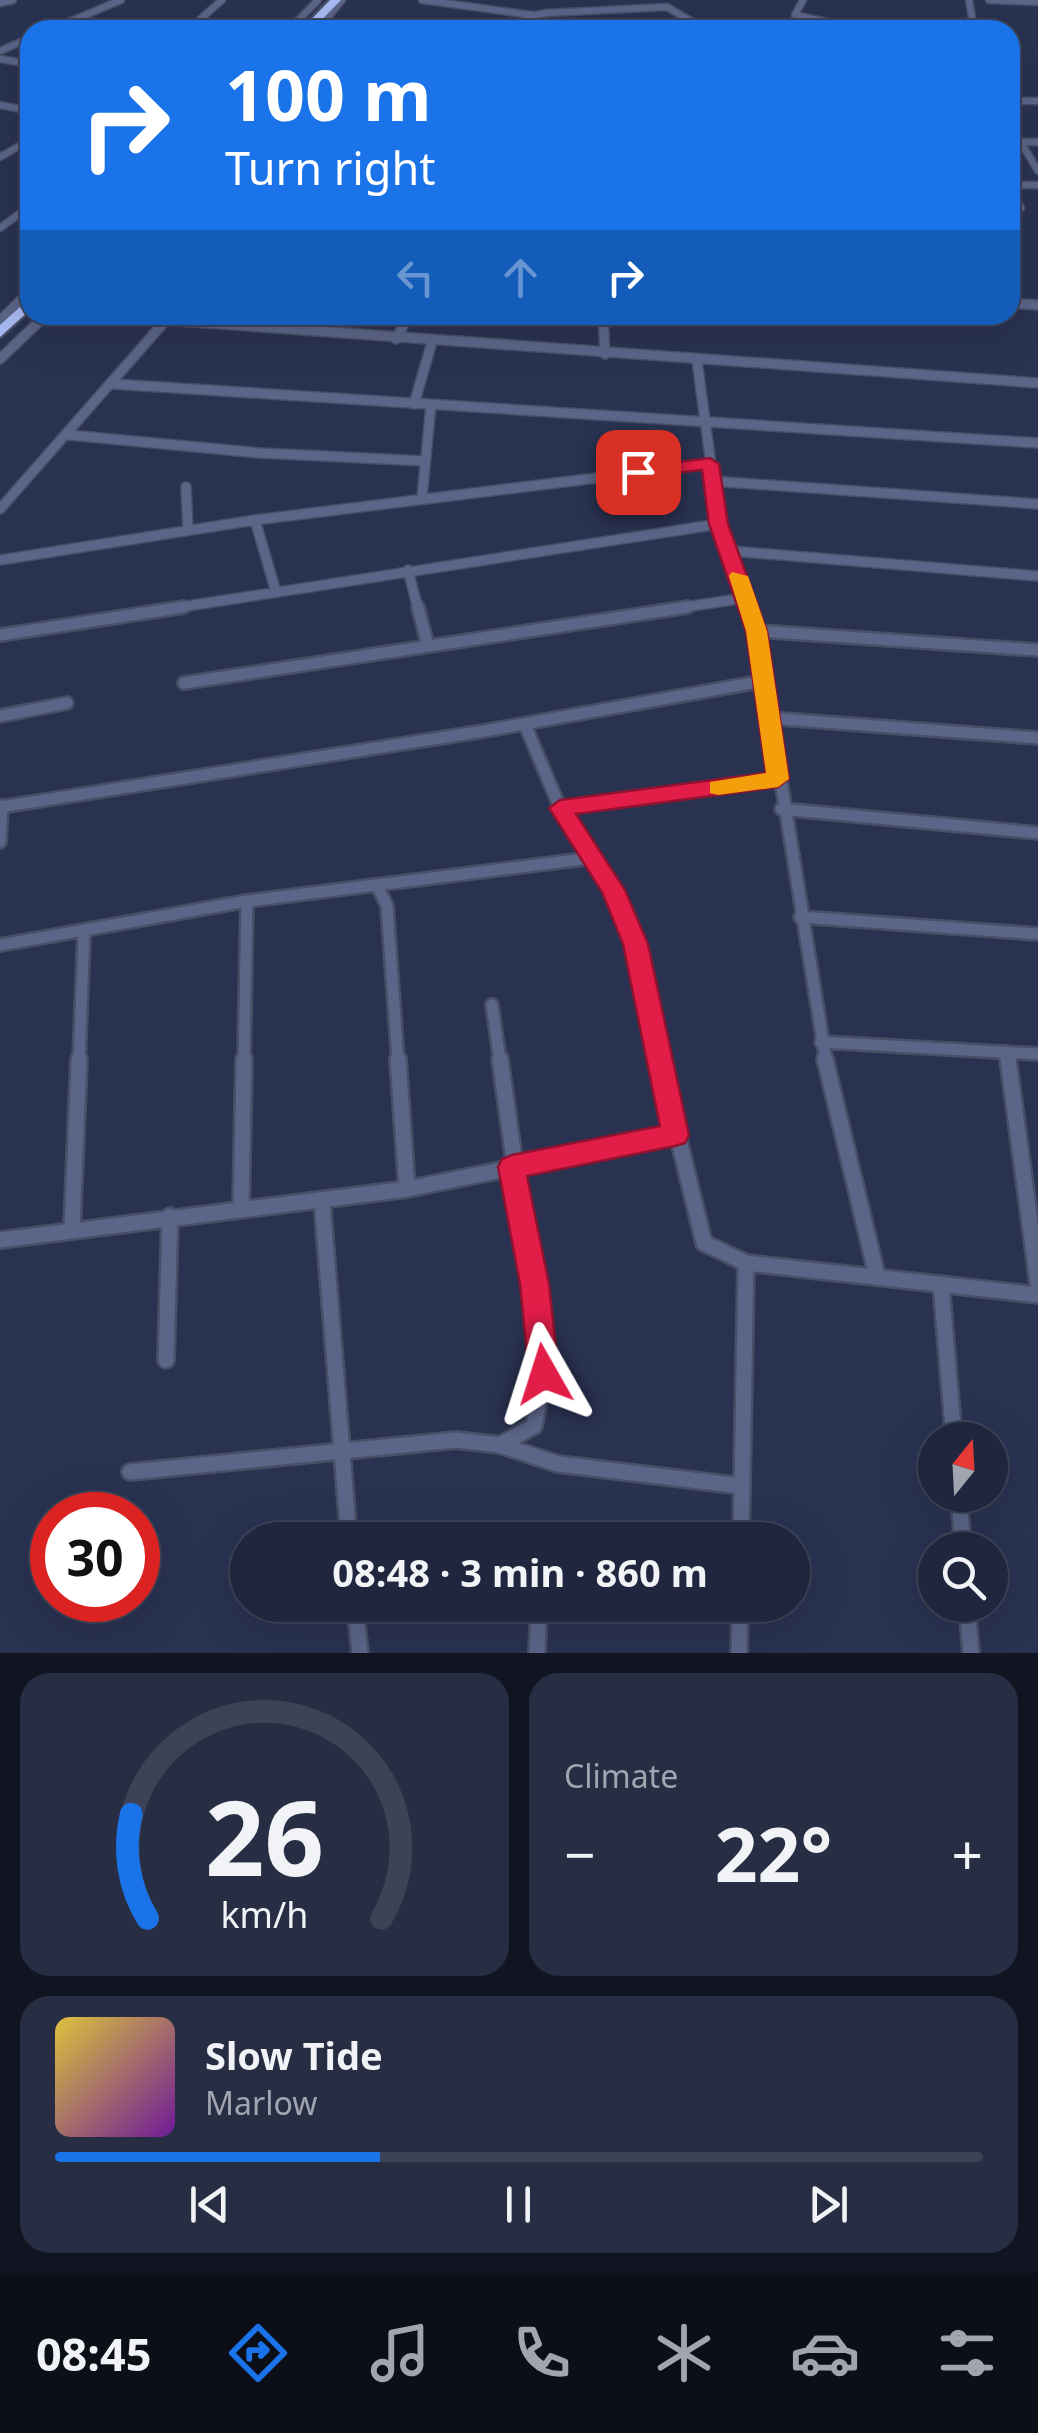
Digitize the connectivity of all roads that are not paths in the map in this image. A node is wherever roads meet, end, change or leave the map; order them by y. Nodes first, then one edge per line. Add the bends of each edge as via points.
1 (13, 0) edge
2 (121, 0) edge
3 (222, 0) edge
4 (321, 0) edge
5 (339, 0) edge
6 (422, 0) edge
7 (803, 0) edge
8 (989, 0) edge
9 (1038, 2) edge
10 (0, 4) edge
11 (532, 15) junction
12 (76, 19) joint
13 (81, 20) edge
14 (199, 20) edge
15 (302, 20) edge
16 (317, 20) edge
17 (324, 20) edge
18 (523, 20) edge
19 (689, 20) edge
20 (818, 20) edge
21 (1020, 142) joint
22 (1038, 142) edge
23 (1037, 169) edge
24 (20, 302) edge
25 (20, 312) edge
26 (0, 321) edge
27 (20, 324) edge
28 (37, 325) edge
29 (162, 325) edge
30 (227, 325) edge
31 (404, 325) edge
32 (604, 325) edge
33 (0, 333) edge
34 (396, 339) junction
35 (432, 342) junction
36 (0, 345) edge
37 (605, 354) junction
38 (0, 358) edge
39 (697, 361) junction
40 (1038, 383) edge
41 (112, 384) junction
42 (414, 404) junction
43 (432, 405) junction
44 (706, 420) junction
45 (69, 436) junction
46 (1038, 443) edge
47 (424, 461) junction
48 (710, 464) junction
49 (711, 481) junction
50 (186, 487) dead end
51 (422, 497) junction
52 (1038, 504) edge
53 (0, 509) edge
54 (255, 520) junction
55 (719, 524) junction
56 (188, 530) junction
57 (731, 552) junction
58 (0, 560) edge
59 (408, 570) junction
60 (1038, 576) edge
61 (276, 592) junction
62 (746, 598) junction
63 (756, 631) junction
64 (0, 635) edge
65 (428, 646) junction
66 (1038, 650) edge
67 (764, 681) junction
68 (184, 682) dead end
69 (68, 703) dead end
70 (0, 716) edge
71 (768, 718) junction
72 (526, 727) junction
73 (1038, 738) edge
74 (778, 779) junction
75 (1, 806) edge
76 (560, 808) junction
77 (782, 810) junction
78 (1038, 833) edge
79 (0, 842) edge
80 (592, 858) junction
81 (378, 887) junction
82 (248, 901) junction
83 (800, 917) junction
84 (84, 933) junction
85 (1038, 934) edge
86 (0, 945) edge
87 (492, 1006) dead end
88 (821, 1042) junction
89 (1007, 1052) junction
90 (1038, 1054) edge
91 (675, 1135) junction
92 (512, 1167) junction
93 (407, 1189) junction
94 (322, 1201) junction
95 (241, 1208) junction
96 (170, 1216) junction
97 (72, 1229) junction
98 (0, 1240) edge
99 (746, 1263) junction
100 (877, 1276) junction
101 (1038, 1282) edge
102 (941, 1284) junction
103 (1038, 1295) edge
104 (166, 1360) dead end
105 (952, 1422) edge
106 (500, 1445) junction
107 (340, 1453) junction
108 (130, 1472) dead end
109 (742, 1486) junction
110 (347, 1522) edge
111 (741, 1522) edge
112 (357, 1622) edge
113 (538, 1622) edge
114 (740, 1622) edge
115 (968, 1622) edge
116 (360, 1653) edge
117 (537, 1653) edge
118 (739, 1653) edge
119 (971, 1653) edge

1 - 10 street
2 - 12 street
3 - 14 street
4 - 15 highway
5 - 16 highway
5 - 17 street
6 - 11 street
7 - 20 street via 795,15
8 - 9 street
11 - 18 street
11 - 19 street via 668,7
12 - 13 street
21 - 22 street
21 - 23 street
24 - 26 street
25 - 33 highway
27 - 36 highway
28 - 38 street
29 - 41 street
30 - 34 street
31 - 34 street
32 - 37 street
34 - 35 street
35 - 37 street
35 - 42 street
37 - 39 street
39 - 40 street
39 - 44 street
41 - 42 street
41 - 45 street
42 - 43 street
43 - 44 street
43 - 47 street
44 - 46 street
44 - 48 street
45 - 47 street
45 - 53 street
47 - 51 street
48 - 49 street
48 - 51 street
49 - 52 street
49 - 55 street
50 - 56 street
51 - 54 street
54 - 56 street
54 - 61 street
55 - 57 street
55 - 59 street
56 - 58 street
57 - 60 street
57 - 62 street
59 - 61 street
59 - 65 street
61 - 64 street
62 - 63 street
62 - 65 street
63 - 66 street
63 - 67 street
65 - 68 street
67 - 71 street
67 - 72 street
69 - 70 street
71 - 73 street
71 - 74 street
72 - 75 street
72 - 76 street
74 - 76 street
74 - 77 street
75 - 79 street
76 - 80 street
77 - 78 street
77 - 83 street
80 - 81 street
80 - 91 street via 636,944
81 - 82 street
81 - 93 street via 387,906
82 - 84 street
82 - 95 street
83 - 85 street
83 - 88 street
84 - 86 street
84 - 97 street
87 - 92 street
88 - 89 street
88 - 100 street
89 - 90 street
89 - 101 street
91 - 92 street
91 - 99 street via 704,1244
92 - 93 street
92 - 106 street via 544,1374 534,1426
93 - 94 street
94 - 95 street
94 - 107 street
95 - 96 street
96 - 97 street
96 - 104 street
97 - 98 street
99 - 100 street
99 - 109 street
100 - 102 street
102 - 103 street
102 - 105 street
106 - 107 street via 467,1439
106 - 109 street via 558,1464
107 - 108 street
107 - 110 street
109 - 111 street
112 - 116 street
113 - 117 street
114 - 118 street
115 - 119 street

